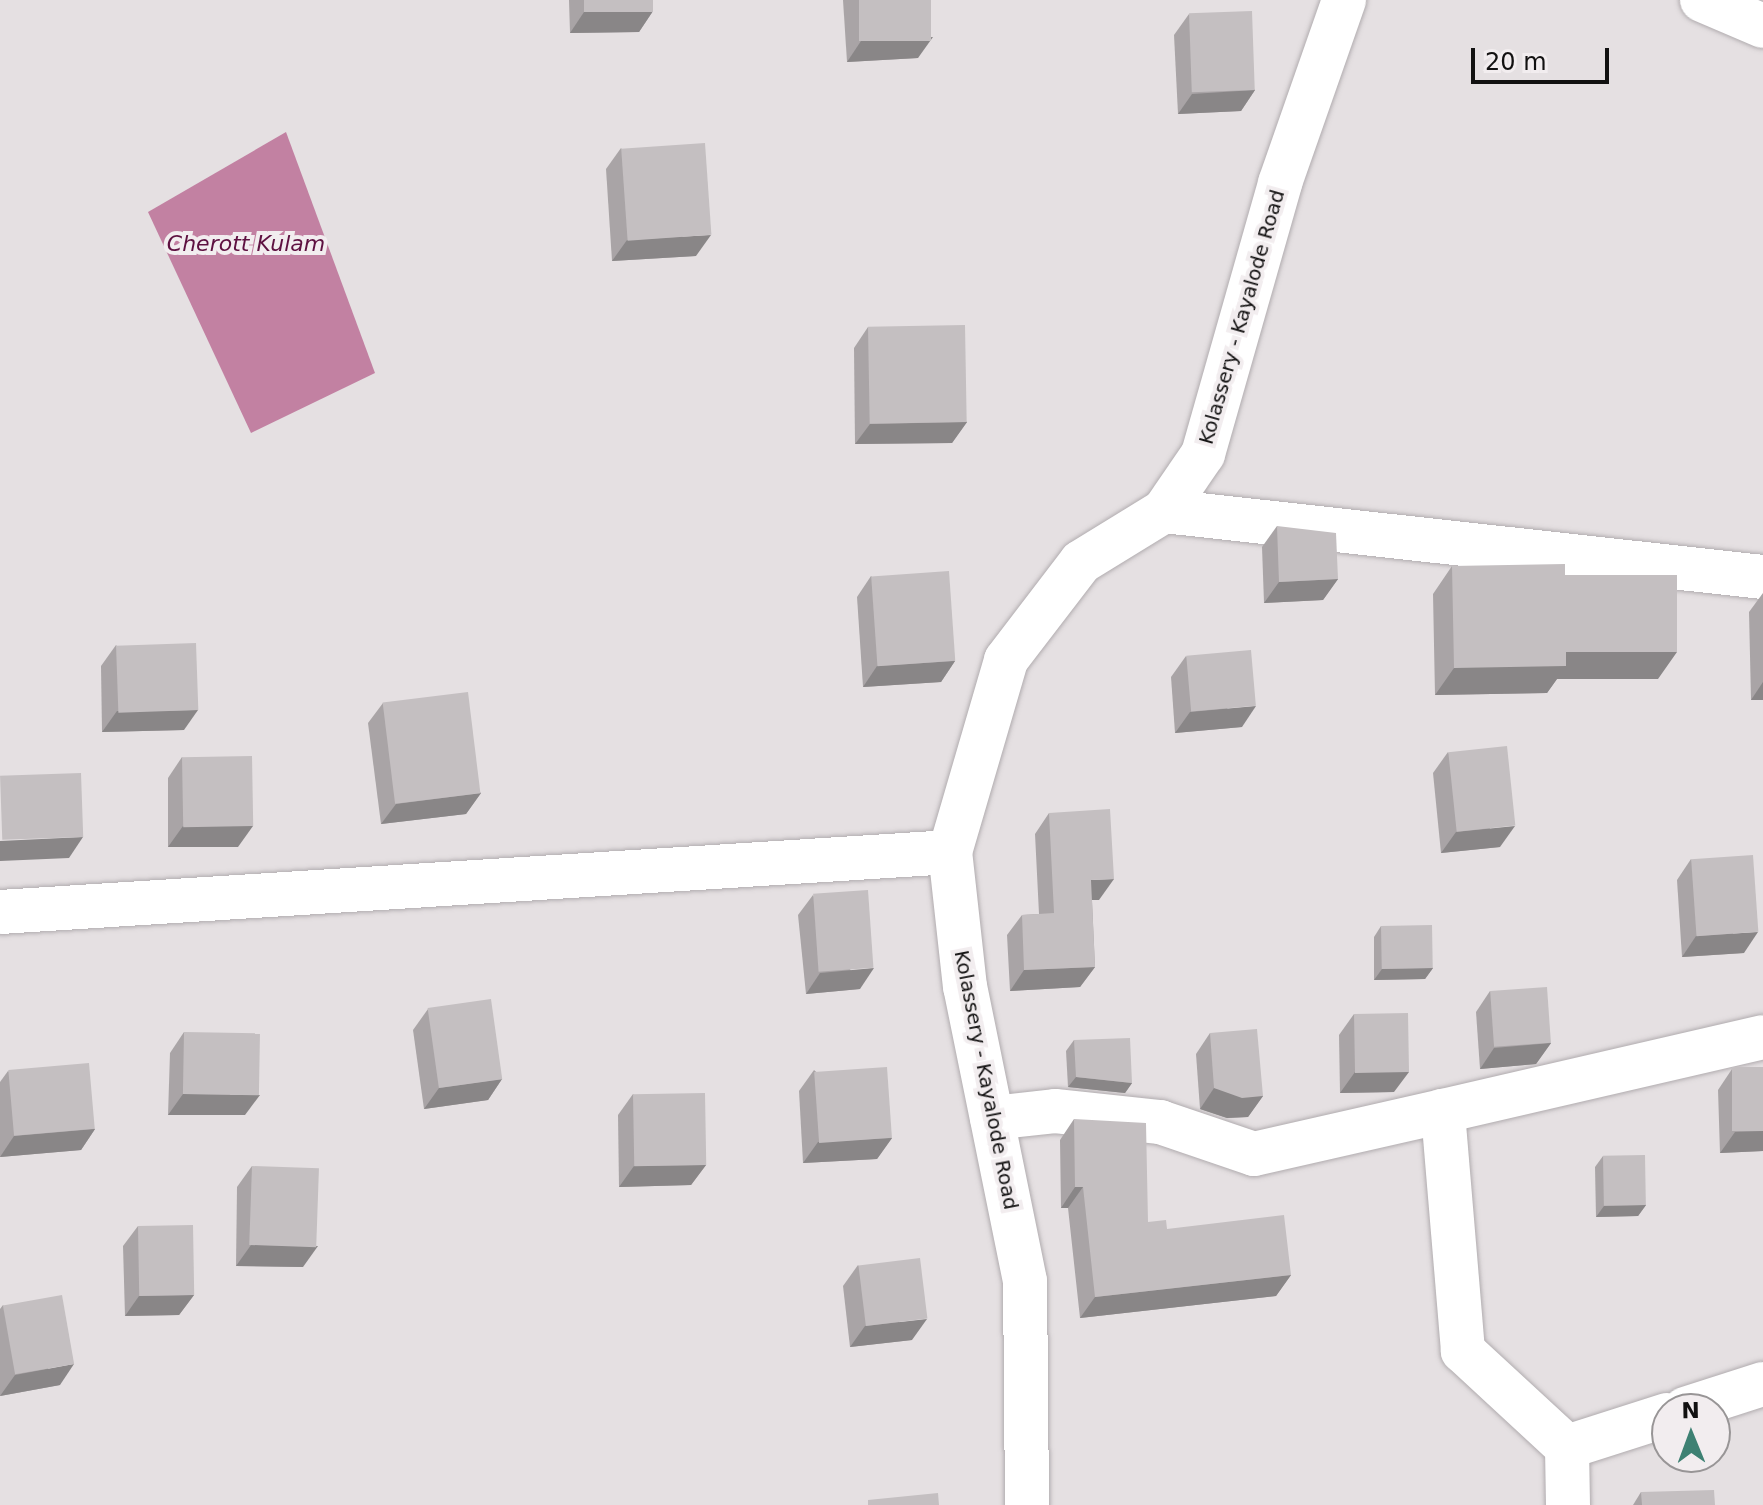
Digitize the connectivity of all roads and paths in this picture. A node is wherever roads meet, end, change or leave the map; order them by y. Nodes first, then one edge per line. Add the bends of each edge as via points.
1 (1344, 0) edge
2 (1702, 0) edge
3 (1763, 26) edge
4 (1164, 511) junction
5 (1763, 577) edge
6 (950, 852) junction
7 (0, 912) edge
8 (1763, 1037) edge
9 (1443, 1111) junction
10 (992, 1118) junction
11 (1763, 1384) edge
12 (1731, 1394) edge
13 (1651, 1420) edge
14 (1567, 1447) junction
15 (1027, 1505) edge
16 (1568, 1505) edge

1 - 4 street, Kolassery - Kayalode Road via 1280,183 1203,454
2 - 3 street
4 - 5 street
4 - 6 street, Kolassery - Kayalode Road via 1081,562 1006,660
6 - 7 street
6 - 10 street, Kolassery - Kayalode Road via 965,987
8 - 9 street
9 - 10 street via 1254,1154 1160,1122 1055,1111
9 - 14 street via 1463,1351
10 - 15 street, Kolassery - Kayalode Road via 1025,1281
11 - 12 street
13 - 14 street
14 - 16 street

